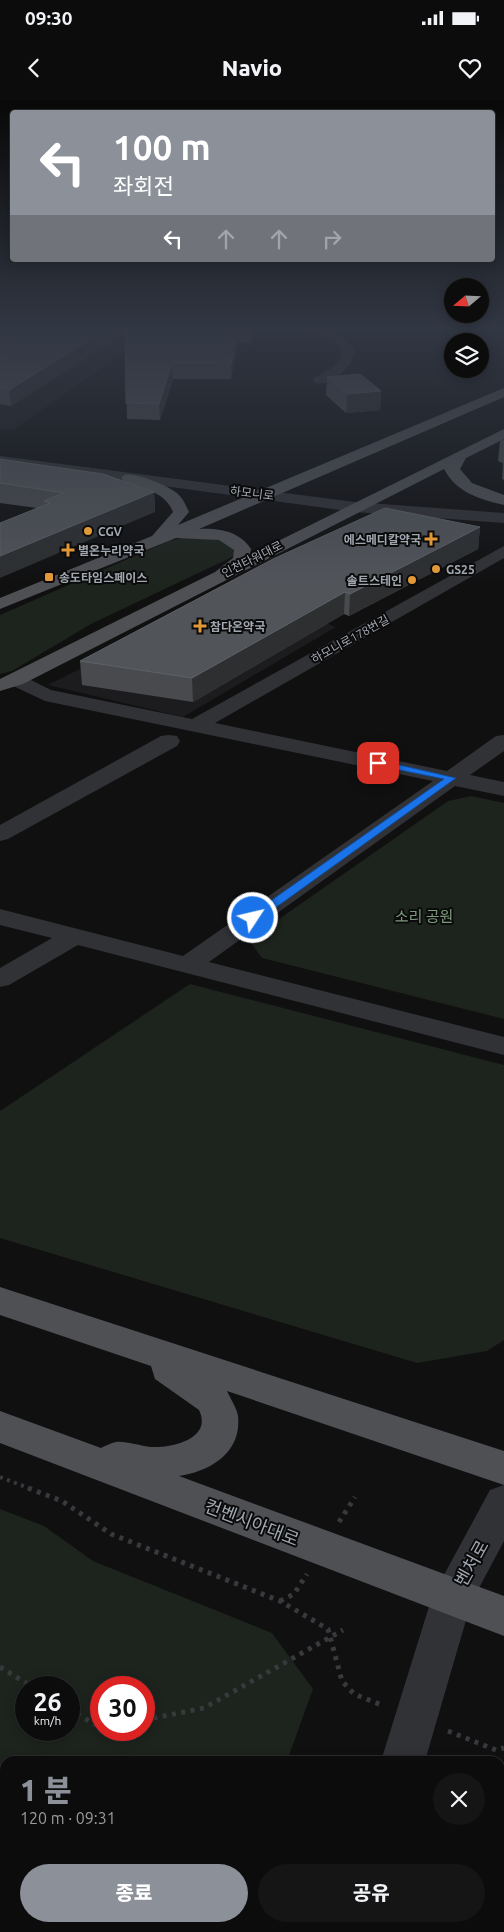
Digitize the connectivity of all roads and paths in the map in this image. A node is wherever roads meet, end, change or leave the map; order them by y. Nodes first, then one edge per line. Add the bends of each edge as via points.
1 (453, 414) edge
2 (504, 433) edge
3 (395, 440) junction
4 (457, 456) junction
5 (396, 457) dead end
6 (2, 459) edge
7 (413, 462) dead end
8 (129, 478) junction
9 (284, 488) junction
10 (266, 495) junction
11 (372, 499) junction
12 (504, 500) edge
13 (355, 507) junction
14 (504, 507) edge
15 (504, 518) edge
16 (153, 541) junction
17 (504, 552) edge
18 (215, 578) junction
19 (0, 604) edge
20 (5, 685) edge
21 (195, 726) junction
22 (169, 741) dead end
23 (504, 741) edge
24 (452, 778) junction
25 (504, 789) edge
26 (0, 834) edge
27 (2, 920) edge
28 (74, 936) junction
29 (188, 965) junction
30 (0, 979) edge
31 (504, 1046) edge
32 (0, 1301) edge
33 (130, 1345) junction
34 (0, 1427) edge
35 (74, 1455) junction
36 (504, 1468) edge
37 (0, 1477) edge
38 (504, 1503) edge
39 (294, 1594) dead end
40 (452, 1597) junction
41 (280, 1601) junction
42 (504, 1616) edge
43 (343, 1630) dead end
44 (0, 1667) edge
45 (15, 1676) edge
46 (354, 1694) dead end
47 (155, 1718) edge
48 (504, 1748) edge
49 (496, 1750) dead end
50 (404, 1756) edge

1 - 3 main road
2 - 4 main road, 인천타워대로
3 - 5 main road via 388,450
3 - 9 main road
4 - 7 main road
4 - 11 main road, 인천타워대로
4 - 12 main road via 452,469 455,478 468,488
6 - 8 street, 하모니로
6 - 9 street, 하모니로
8 - 10 street, 하모니로
8 - 16 main road via 162,489 178,502 181,512
9 - 10 main road
9 - 11 street, 하모니로
10 - 13 street, 하모니로
10 - 16 main road
11 - 13 main road, 인천타워대로
11 - 14 street, 하모니로
13 - 15 street, 하모니로
13 - 18 main road, 인천타워대로
16 - 18 main road via 209,533 230,538 243,549 243,554
16 - 19 main road
17 - 21 street, 하모니로178번길
18 - 20 main road, 인천타워대로
20 - 21 street
21 - 24 street
22 - 26 street
23 - 24 street
24 - 25 street
24 - 29 street
27 - 28 street
28 - 29 street
28 - 30 street
29 - 31 street
32 - 33 main road
33 - 35 main road via 188,1380 212,1400 220,1415 218,1435 205,1451 153,1464
33 - 36 main road
34 - 35 main road, 컨벤시아대로
35 - 40 main road, 컨벤시아대로
37 - 41 path via 62,1501 111,1534
38 - 40 street, 벤처로
39 - 41 path
40 - 42 main road, 컨벤시아대로
40 - 50 street, 벤처로
41 - 46 path via 328,1629 342,1681
43 - 47 path via 204,1708
44 - 45 path
48 - 49 path

